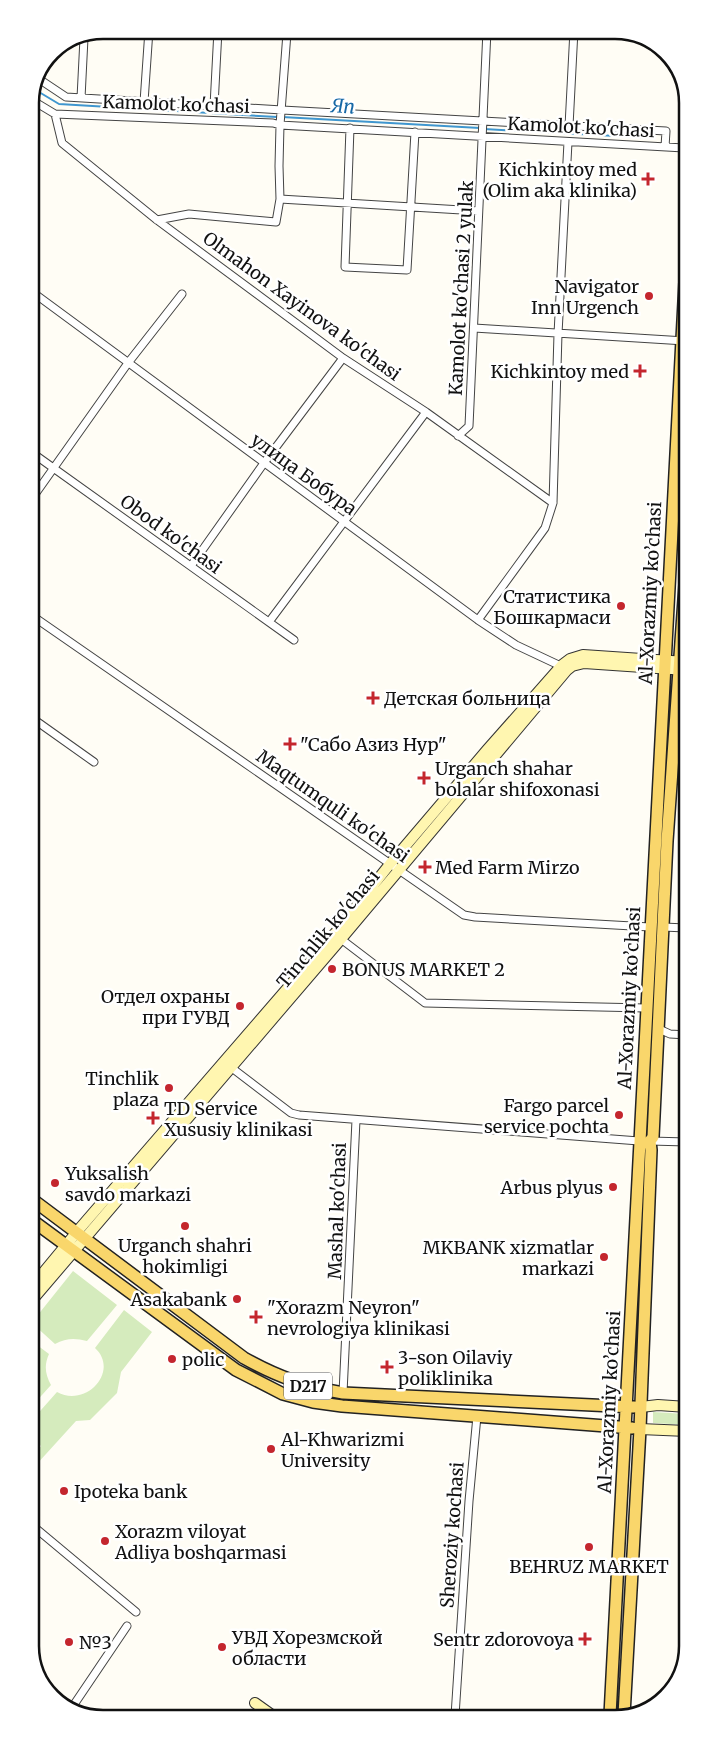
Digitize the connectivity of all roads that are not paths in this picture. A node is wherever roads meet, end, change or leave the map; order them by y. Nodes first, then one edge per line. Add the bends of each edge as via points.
1 (148, 39) edge
2 (218, 39) edge
3 (287, 39) edge
4 (487, 39) edge
5 (574, 39) edge
6 (84, 42) edge
7 (42, 82) edge
8 (81, 98) junction
9 (144, 102) junction
10 (39, 104) edge
11 (214, 106) junction
12 (282, 110) junction
13 (55, 114) junction
14 (484, 121) junction
15 (280, 125) junction
16 (569, 126) junction
17 (350, 128) junction
18 (415, 132) junction
19 (483, 136) junction
20 (568, 142) junction
21 (665, 147) junction
22 (679, 148) edge
23 (280, 199) junction
24 (348, 203) junction
25 (411, 207) junction
26 (478, 211) junction
27 (157, 220) junction
28 (182, 294) dead end
29 (39, 297) edge
30 (474, 328) junction
31 (558, 334) junction
32 (679, 341) edge
33 (343, 358) junction
34 (128, 363) junction
35 (679, 409) edge
36 (426, 412) junction
37 (458, 436) junction
38 (39, 458) edge
39 (264, 463) junction
40 (54, 468) junction
41 (39, 489) edge
42 (553, 503) junction
43 (345, 522) junction
44 (191, 566) junction
45 (478, 620) junction
46 (39, 621) edge
47 (269, 622) junction
48 (294, 640) dead end
49 (664, 664) junction
50 (679, 666) edge
51 (564, 668) junction
52 (679, 716) edge
53 (39, 723) edge
54 (94, 762) dead end
55 (394, 867) junction
56 (650, 927) junction
57 (662, 927) junction
58 (679, 928) edge
59 (341, 939) junction
60 (646, 1008) junction
61 (658, 1028) junction
62 (679, 1035) edge
63 (227, 1064) junction
64 (356, 1120) junction
65 (645, 1141) junction
66 (679, 1142) edge
67 (39, 1205) edge
68 (39, 1226) edge
69 (80, 1236) junction
70 (70, 1249) junction
71 (39, 1279) edge
72 (39, 1291) edge
73 (344, 1393) junction
74 (388, 1396) junction
75 (679, 1406) edge
76 (626, 1407) junction
77 (641, 1407) junction
78 (386, 1409) junction
79 (477, 1416) junction
80 (625, 1427) junction
81 (640, 1429) junction
82 (679, 1431) edge
83 (39, 1530) edge
84 (136, 1612) dead end
85 (127, 1626) dead end
86 (255, 1702) dead end
87 (74, 1703) edge
88 (624, 1709) edge
89 (266, 1710) edge
90 (455, 1710) edge
91 (610, 1710) edge

1 - 9 street
2 - 11 street
3 - 12 street
4 - 14 street, Kamolot ko'chasi 2 yulak
5 - 16 street
6 - 8 street
7 - 8 street, Kamolot ko'chasi via 66,97
8 - 9 street, Kamolot ko'chasi
9 - 11 street, Kamolot ko'chasi
10 - 13 street, Kamolot ko'chasi
11 - 12 street, Kamolot ko'chasi
12 - 14 street, Kamolot ko'chasi
12 - 15 street
13 - 15 street, Kamolot ko'chasi
13 - 27 street, Olmahon Xayinova ko'chasi via 62,143
14 - 16 street, Kamolot ko'chasi
14 - 19 street, Kamolot ko'chasi 2 yulak
15 - 17 street, Kamolot ko'chasi
15 - 23 street
16 - 21 street, Kamolot ko'chasi via 666,131
17 - 18 street, Kamolot ko'chasi
17 - 24 street
18 - 19 street, Kamolot ko'chasi
18 - 25 street
19 - 20 street, Kamolot ko'chasi
19 - 26 street, Kamolot ko'chasi 2 yulak
20 - 21 street, Kamolot ko'chasi
20 - 31 street
21 - 22 street
23 - 24 street
23 - 27 street via 276,222 189,214
24 - 25 street
24 - 25 street via 345,268 407,270
25 - 26 street
26 - 30 street, Kamolot ko'chasi 2 yulak
27 - 33 street, Olmahon Xayinova ko'chasi
28 - 34 street
29 - 34 street, улица Бобура
30 - 31 street
30 - 37 street, Kamolot ko'chasi 2 yulak via 470,426
31 - 32 street
31 - 42 street
33 - 36 street, Olmahon Xayinova ko'chasi
33 - 39 street
34 - 39 street, улица Бобура
34 - 40 street
35 - 49 main road, Al-Xorazmiy ko’chasi
36 - 37 street, Olmahon Xayinova ko'chasi
36 - 43 street
37 - 42 street, Olmahon Xayinova ko'chasi
38 - 40 street, Obod ko'chasi
39 - 43 street, улица Бобура
39 - 44 street
40 - 41 street
40 - 44 street, Obod ko'chasi
42 - 45 street via 545,528
43 - 45 street, улица Бобура
43 - 47 street
44 - 47 street, Obod ko'chasi
45 - 51 street, улица Бобура via 516,645
46 - 55 street, Maqtumquli ko'chasi
47 - 48 street, Obod ko'chasi
49 - 50 main road, Tinchlik ko'chasi
49 - 51 main road, Tinchlik ko'chasi via 583,656 575,657
49 - 56 main road, Al-Xorazmiy ko’chasi
51 - 55 main road, Tinchlik ko'chasi
52 - 57 main road, Al-Xorazmiy ko’chasi
53 - 54 street
55 - 56 street, Maqtumquli ko'chasi via 470,917
55 - 59 main road, Tinchlik ko'chasi
55 - 63 main road, Tinchlik ko'chasi
56 - 60 main road, Al-Xorazmiy ko’chasi
57 - 58 street
57 - 61 main road, Al-Xorazmiy ko’chasi
59 - 60 street via 425,1003
59 - 63 main road, Tinchlik ko'chasi
60 - 65 main road, Al-Xorazmiy ko’chasi
61 - 62 street
61 - 65 main road, Al-Xorazmiy ko’chasi via 652,1137
63 - 64 street via 291,1113
63 - 69 main road, Tinchlik ko'chasi
64 - 65 street
64 - 73 street, Mashal ko'chasi
65 - 66 street
65 - 76 main road, Al-Xorazmiy ko’chasi
65 - 77 main road, Al-Xorazmiy ko’chasi via 651,1150
67 - 69 main road, D217
68 - 70 main road, D217
69 - 70 main road, Tinchlik ko'chasi
69 - 73 main road, D217 via 244,1358 289,1380
70 - 71 main road, Tinchlik ko'chasi
70 - 72 main road, Tinchlik ko'chasi
70 - 78 main road, D217 via 236,1370 262,1384 313,1402
73 - 74 main road, D217
74 - 76 main road, D217
74 - 78 main road
75 - 77 main road
76 - 77 main road, D217
76 - 80 main road, Al-Xorazmiy ko’chasi
77 - 81 main road, Al-Xorazmiy ko’chasi
78 - 79 main road, D217
79 - 80 main road, D217
79 - 90 street, Sheroziy kochasi
80 - 81 main road, D217
80 - 91 main road, Al-Xorazmiy ko’chasi
81 - 82 main road
81 - 88 main road, Al-Xorazmiy ko’chasi
83 - 84 street
85 - 87 street
86 - 89 main road

